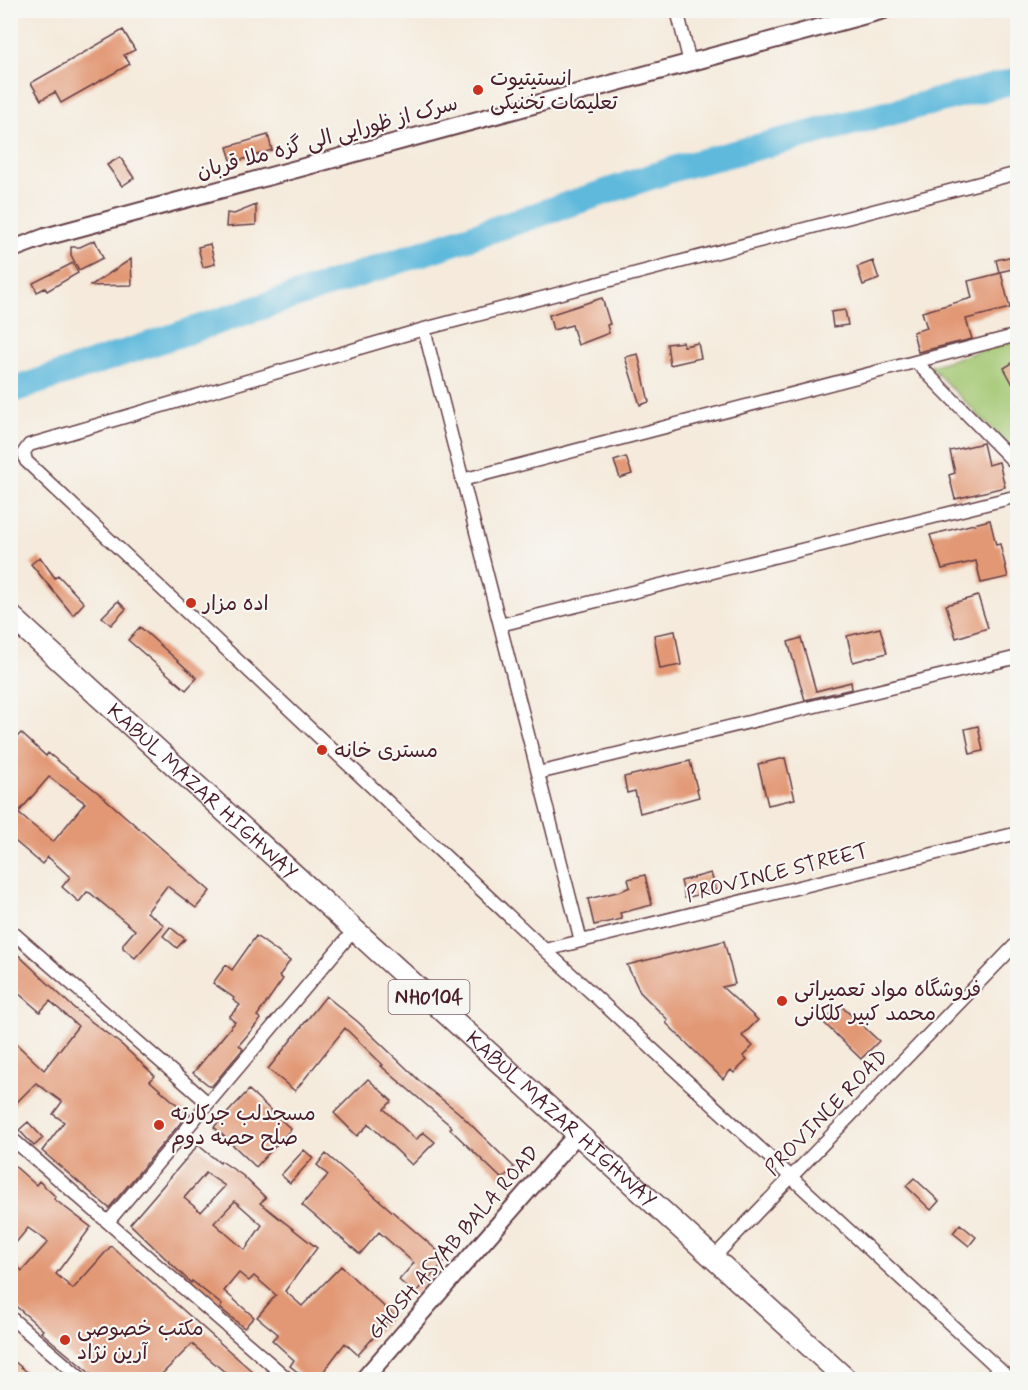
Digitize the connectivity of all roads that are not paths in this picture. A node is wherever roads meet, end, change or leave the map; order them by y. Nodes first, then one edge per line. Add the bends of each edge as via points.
1 (677, 10) edge
2 (884, 10) edge
3 (690, 63) junction
4 (1017, 173) edge
5 (10, 250) edge
6 (424, 329) junction
7 (1017, 335) edge
8 (916, 362) junction
9 (1017, 466) edge
10 (462, 480) junction
11 (1017, 496) edge
12 (10, 615) edge
13 (500, 625) junction
14 (1017, 657) edge
15 (538, 772) junction
16 (1017, 833) edge
17 (10, 930) edge
18 (355, 930) junction
19 (581, 941) junction
20 (1017, 942) edge
21 (545, 950) junction
22 (208, 1103) junction
23 (578, 1133) junction
24 (10, 1137) edge
25 (791, 1176) junction
26 (108, 1222) junction
27 (713, 1258) junction
28 (10, 1317) edge
29 (83, 1380) edge
30 (289, 1380) edge
31 (363, 1380) edge
32 (847, 1380) edge
33 (1011, 1380) edge

1 - 3 street
2 - 3 street, سرک از ظورایی الی گزه ملا قربان
3 - 5 street, سرک از ظورایی الی گزه ملا قربان via 45,237
4 - 6 street
6 - 10 street
6 - 21 street via 29,445 24,452 26,461
7 - 8 street
8 - 9 street
8 - 10 street
10 - 13 street
11 - 13 street
12 - 18 highway, KABUL MAZAR HIGHWAY / NH0104
13 - 15 street
14 - 15 street
15 - 19 street
16 - 19 street, PROVINCE STREET
17 - 22 street
18 - 22 street
18 - 23 highway, KABUL MAZAR HIGHWAY / NH0104
19 - 21 street, PROVINCE STREET
20 - 25 street, PROVINCE ROAD
21 - 25 street
22 - 26 street
23 - 27 highway, KABUL MAZAR HIGHWAY / NH0104
23 - 31 street, GHOSH ASYAB BALA ROAD
24 - 26 street
25 - 27 street, PROVINCE ROAD
25 - 33 street
26 - 30 street
27 - 32 highway, KABUL MAZAR HIGHWAY / NH0104
28 - 29 street

